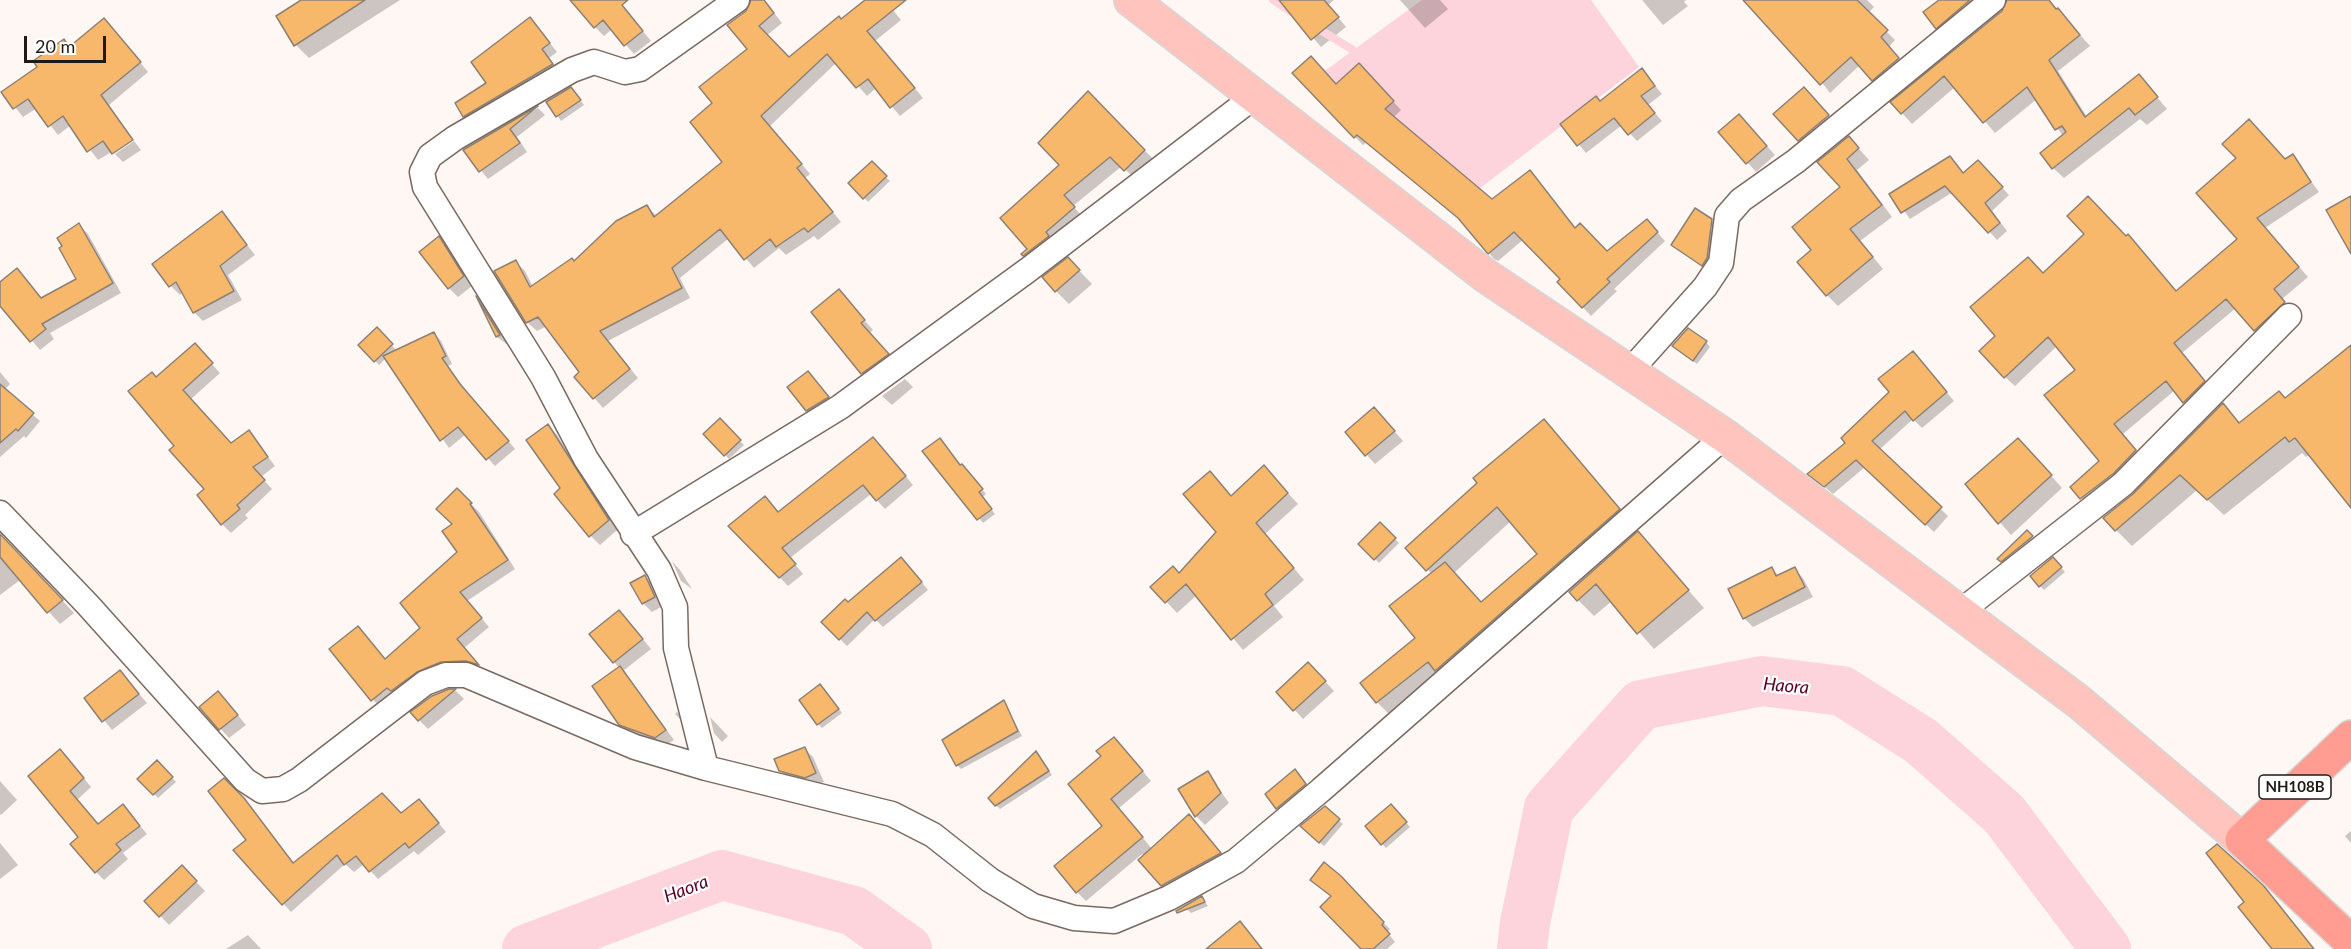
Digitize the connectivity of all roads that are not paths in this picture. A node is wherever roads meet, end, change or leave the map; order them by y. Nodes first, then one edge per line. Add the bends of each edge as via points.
1 (737, 0) edge
2 (1131, 0) edge
3 (1993, 0) edge
4 (1255, 96) junction
5 (2289, 316) dead end
6 (1629, 372) junction
7 (1725, 436) junction
8 (0, 513) edge
9 (633, 534) junction
10 (1960, 612) junction
11 (2351, 736) edge
12 (706, 768) junction
13 (2242, 840) junction
14 (2351, 942) edge

1 - 9 street via 640,69 625,72 594,62 572,69 455,138 430,156 422,172 425,187 543,377 586,459
2 - 4 main road
3 - 6 street via 1796,161 1741,200 1727,216 1721,264
4 - 6 main road via 1486,276
4 - 9 street via 1028,270 840,407
5 - 10 street via 2123,484
6 - 7 main road
7 - 10 main road
7 - 12 street via 1236,861 1169,898 1114,921 1074,918 1033,906 990,880 933,836 892,814
8 - 12 street via 245,780 262,790 283,789 299,780 425,683 446,675 466,675 635,747
9 - 12 street via 659,570 675,607 676,648
10 - 13 main road via 2079,702
11 - 13 highway, NH108B
13 - 14 highway

